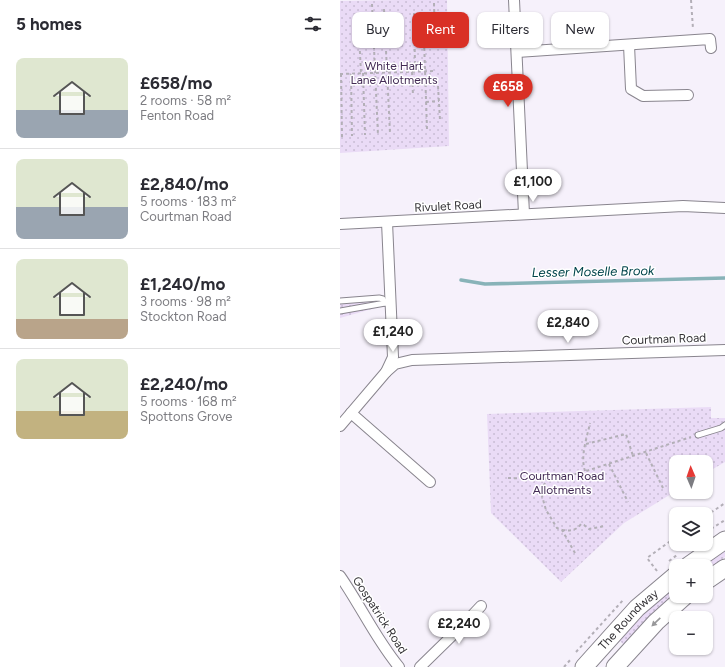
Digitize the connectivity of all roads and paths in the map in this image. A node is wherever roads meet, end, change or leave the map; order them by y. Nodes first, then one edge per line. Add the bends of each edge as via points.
1 (514, 0) edge
2 (691, 0) edge
3 (434, 3) dead end
4 (372, 4) dead end
5 (384, 9) dead end
6 (434, 12) edge
7 (694, 41) junction
8 (629, 45) junction
9 (360, 48) edge
10 (415, 48) edge
11 (424, 48) edge
12 (710, 48) dead end
13 (517, 52) junction
14 (415, 65) dead end
15 (425, 71) junction
16 (436, 71) dead end
17 (386, 72) junction
18 (412, 72) junction
19 (362, 73) junction
20 (374, 73) junction
21 (340, 74) edge
22 (351, 74) junction
23 (438, 86) dead end
24 (688, 95) dead end
25 (413, 96) dead end
26 (439, 101) junction
27 (426, 102) junction
28 (440, 120) dead end
29 (427, 129) dead end
30 (390, 133) dead end
31 (365, 135) dead end
32 (378, 135) dead end
33 (352, 136) dead end
34 (342, 137) dead end
35 (725, 208) edge
36 (524, 214) junction
37 (387, 222) junction
38 (340, 224) edge
39 (340, 301) edge
40 (388, 302) junction
41 (340, 311) edge
42 (394, 349) junction
43 (725, 350) edge
44 (412, 360) junction
45 (386, 372) junction
46 (352, 413) junction
47 (590, 423) dead end
48 (725, 425) edge
49 (340, 426) edge
50 (698, 435) joint
51 (586, 444) junction
52 (646, 453) junction
53 (634, 456) junction
54 (609, 464) junction
55 (585, 472) junction
56 (508, 478) dead end
57 (547, 480) junction
58 (430, 482) dead end
59 (663, 488) dead end
60 (628, 502) dead end
61 (725, 503) edge
62 (713, 511) edge
63 (725, 520) edge
64 (605, 526) dead end
65 (713, 528) edge
66 (562, 530) junction
67 (725, 540) edge
68 (669, 542) edge
69 (575, 553) dead end
70 (698, 559) edge
71 (725, 568) edge
72 (657, 571) dead end
73 (340, 576) edge
74 (713, 576) edge
75 (669, 581) edge
76 (677, 603) edge
77 (481, 606) dead end
78 (601, 647) junction
79 (617, 665) edge
80 (399, 667) edge
81 (420, 667) edge
82 (584, 667) edge

1 - 13 street
2 - 7 path
3 - 6 path
4 - 20 path
5 - 17 path
7 - 8 street
7 - 12 street via 710,39
8 - 13 street
8 - 24 street via 631,89 643,96
9 - 19 path
10 - 14 path
11 - 15 path
13 - 36 street
15 - 16 path
15 - 18 path
15 - 27 path
17 - 18 path
17 - 20 path
17 - 30 path
18 - 25 path
19 - 20 path
19 - 22 path
19 - 31 path
20 - 32 path
21 - 22 path
21 - 34 path
22 - 33 path
23 - 26 path
26 - 27 path
26 - 28 path
27 - 29 path
35 - 36 street, Rivulet Road via 683,206
36 - 37 street, Rivulet Road
37 - 38 street, Rivulet Road
37 - 40 street
39 - 40 lane via 383,298
40 - 41 lane
40 - 42 street
42 - 44 street, Courtman Road via 403,359
42 - 45 street via 394,357
43 - 44 street, Courtman Road
44 - 45 street, Courtman Road via 395,364
45 - 46 street
46 - 49 street
46 - 58 street
47 - 51 path
48 - 50 lane
50 - 52 path
51 - 53 path via 626,434
51 - 55 path via 583,465
52 - 53 path
52 - 59 path
53 - 54 path
54 - 55 path
54 - 60 path
55 - 57 path via 564,474
56 - 57 path
57 - 66 path via 543,487 544,506 557,528
61 - 62 path
63 - 65 path
64 - 66 path via 589,529 581,524 571,530
66 - 69 path
67 - 70 main road
68 - 72 path via 647,558
71 - 74 main road
73 - 80 street, Gospatrick Road via 378,639
75 - 78 main road, The Roundway via 637,608
76 -> 79 main road, The Roundway
77 - 81 street
78 - 79 main road
78 - 82 main road, The Roundway

